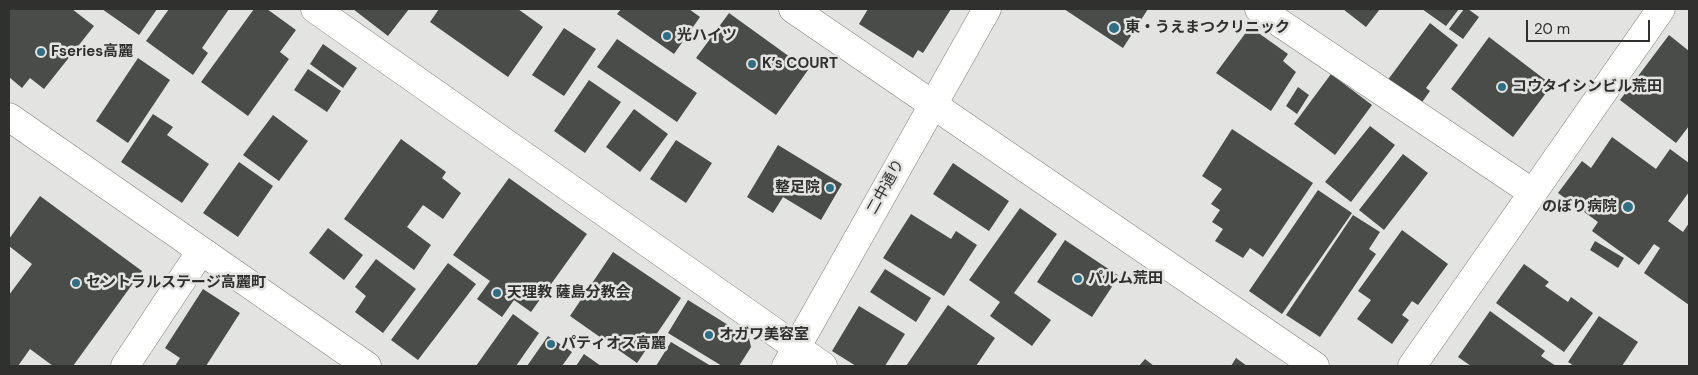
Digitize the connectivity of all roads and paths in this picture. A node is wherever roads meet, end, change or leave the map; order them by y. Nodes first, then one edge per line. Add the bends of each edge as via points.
1 (315, 9) edge
2 (793, 9) edge
3 (987, 9) edge
4 (1259, 9) edge
5 (1661, 9) edge
6 (932, 105) junction
7 (9, 117) edge
8 (1533, 193) junction
9 (201, 251) junction
10 (791, 357) edge
11 (125, 366) edge
12 (367, 366) edge
13 (823, 366) edge
14 (1315, 366) edge
15 (1412, 366) edge

1 - 10 street
2 - 6 street
3 - 6 street, 二中通り
4 - 8 street
5 - 8 street
6 - 10 street, 二中通り
6 - 14 street
7 - 9 street
8 - 15 street
9 - 11 street
9 - 12 street
10 - 13 street

